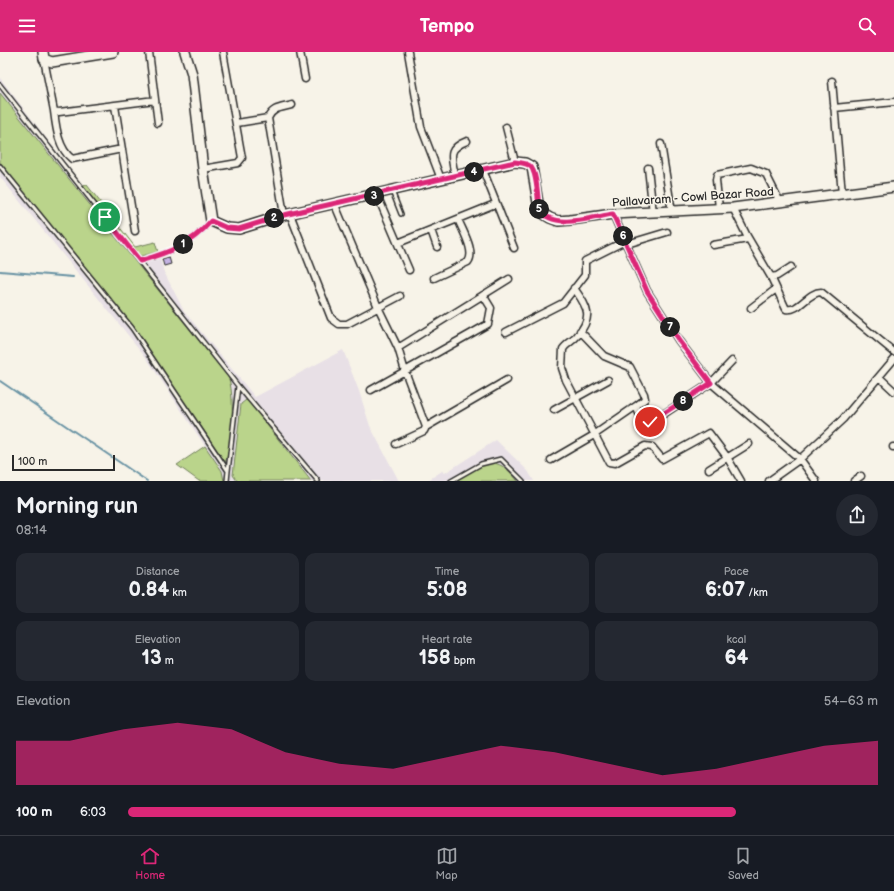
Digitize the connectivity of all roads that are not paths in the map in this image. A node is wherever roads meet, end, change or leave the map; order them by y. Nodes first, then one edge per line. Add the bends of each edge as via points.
1 (111, 52) edge
2 (149, 52) edge
3 (185, 52) edge
4 (223, 52) edge
5 (300, 52) edge
6 (408, 52) edge
7 (70, 55) edge
8 (44, 56) edge
9 (305, 79) dead end
10 (832, 81) dead end
11 (0, 85) edge
12 (155, 100) junction
13 (894, 102) edge
14 (292, 105) dead end
15 (115, 106) junction
16 (834, 108) junction
17 (54, 111) junction
18 (268, 118) junction
19 (158, 123) dead end
20 (237, 123) junction
21 (506, 127) dead end
22 (466, 141) dead end
23 (661, 144) dead end
24 (122, 149) junction
25 (515, 162) junction
26 (0, 166) edge
27 (203, 168) junction
28 (648, 168) dead end
29 (483, 170) junction
30 (455, 176) junction
31 (441, 179) junction
32 (894, 187) edge
33 (392, 191) junction
34 (842, 194) junction
35 (377, 195) junction
36 (780, 202) junction
37 (495, 204) junction
38 (335, 205) junction
39 (719, 208) junction
40 (733, 208) junction
41 (672, 212) junction
42 (653, 213) junction
43 (401, 214) dead end
44 (613, 214) junction
45 (287, 215) junction
46 (458, 219) junction
47 (211, 221) junction
48 (431, 230) junction
49 (135, 231) dead end
50 (667, 232) dead end
51 (748, 238) junction
52 (398, 243) junction
53 (626, 243) junction
54 (713, 245) dead end
55 (437, 247) dead end
56 (514, 248) dead end
57 (140, 261) junction
58 (791, 267) dead end
59 (409, 270) dead end
60 (771, 277) junction
61 (434, 278) dead end
62 (509, 279) dead end
63 (574, 288) junction
64 (776, 289) junction
65 (483, 294) junction
66 (400, 296) dead end
67 (378, 307) junction
68 (751, 308) dead end
69 (580, 331) junction
70 (506, 332) dead end
71 (398, 348) junction
72 (894, 352) edge
73 (894, 359) edge
74 (732, 361) dead end
75 (405, 372) junction
76 (879, 377) junction
77 (507, 380) dead end
78 (608, 380) dead end
79 (711, 383) junction
80 (238, 386) junction
81 (371, 390) dead end
82 (894, 391) edge
83 (575, 398) junction
84 (636, 406) junction
85 (554, 410) dead end
86 (426, 427) junction
87 (594, 435) junction
88 (396, 444) dead end
89 (749, 444) dead end
90 (727, 457) junction
91 (800, 459) junction
92 (551, 460) dead end
93 (709, 469) dead end
94 (228, 471) junction
95 (860, 476) dead end
96 (227, 481) edge
97 (318, 481) edge
98 (451, 481) edge
99 (523, 481) edge
100 (741, 481) edge
101 (769, 481) edge
102 (816, 481) edge
103 (854, 481) edge

1 - 7 street
2 - 12 street
3 - 27 street via 192,74
4 - 20 street
5 - 9 street
6 - 31 street via 421,127
7 - 8 street via 52,62
8 - 17 street
10 - 16 street
11 - 57 lane
12 - 15 street
12 - 19 street
13 - 16 street
14 - 18 street via 271,111
15 - 17 street
15 - 24 street
16 - 34 street
17 - 24 street via 59,139 72,159
18 - 20 street
18 - 45 street
20 - 27 street via 241,161
21 - 25 street
22 - 30 street via 456,145 452,153
23 - 41 street
24 - 49 street
25 - 29 street
25 - 44 street, Pallavaram - Cowl Bazar Road via 532,167 542,214 558,221
26 - 94 lane via 132,328
27 - 47 street
28 - 42 street
29 - 30 street
29 - 37 street
30 - 31 street
31 - 33 street
32 - 34 street, Pallavaram - Cowl Bazar Road
33 - 35 street
33 - 43 lane
34 - 36 street, Pallavaram - Cowl Bazar Road
35 - 38 street
35 - 52 street
36 - 39 street via 766,174 751,168 717,175
36 - 40 street, Pallavaram - Cowl Bazar Road
37 - 46 street
37 - 56 street
38 - 45 street
38 - 67 street
39 - 40 street, Pallavaram - Cowl Bazar Road
39 - 41 street, Pallavaram - Cowl Bazar Road
40 - 51 street
41 - 42 street, Pallavaram - Cowl Bazar Road
42 - 44 street, Pallavaram - Cowl Bazar Road
44 - 53 street
45 - 47 street via 239,229 227,228
45 - 67 street via 330,318 339,324 347,324
46 - 48 street
46 - 61 street via 471,252 471,259
47 - 57 lane via 198,236 167,253
48 - 52 street
48 - 55 street
50 - 53 street
51 - 54 street
51 - 60 street
52 - 59 street
53 - 63 street via 585,261 585,274
53 - 79 street via 647,291 679,341
57 - 80 lane
58 - 60 street
60 - 64 street
62 - 65 street
63 - 69 street via 588,310
63 - 70 street via 563,303
64 - 68 street
64 - 72 street via 788,310 821,292
65 - 71 street
65 - 75 street via 491,308 488,324
66 - 67 street
67 - 71 street
69 - 83 street via 566,346 562,368
69 - 84 street via 604,356 630,367 645,398
71 - 75 street
73 - 76 street
74 - 79 street
75 - 81 street
75 - 86 street
76 - 82 street
76 - 91 street via 844,419
77 - 86 street
78 - 83 street
79 - 84 street via 650,422 644,421
79 - 91 street
80 - 94 lane
80 - 97 lane
83 - 85 street
83 - 87 street
84 - 87 street
86 - 88 street
87 - 90 street via 607,459 612,463 645,446 652,447 662,459 709,433
87 - 92 street
89 - 90 street
90 - 93 street
90 - 100 street
91 - 101 street
91 - 102 street
94 - 96 lane
95 - 103 street
98 - 99 lane via 481,464 502,459

